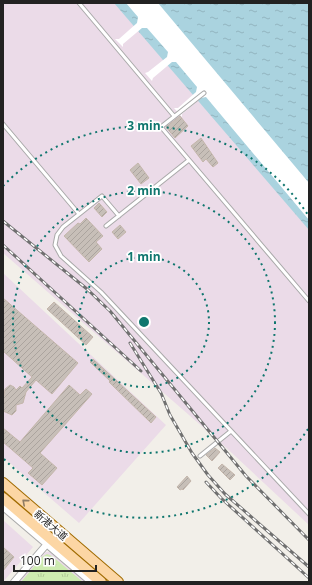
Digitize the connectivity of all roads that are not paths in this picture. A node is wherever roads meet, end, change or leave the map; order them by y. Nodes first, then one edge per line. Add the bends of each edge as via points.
1 (79, 3) edge
2 (204, 93) dead end
3 (174, 116) junction
4 (3, 124) edge
5 (190, 160) junction
6 (79, 214) junction
7 (119, 216) junction
8 (106, 226) dead end
9 (309, 301) edge
10 (231, 431) junction
11 (200, 456) dead end
12 (3, 483) edge
13 (3, 498) edge
14 (3, 507) edge
15 (309, 514) edge
16 (47, 544) junction
17 (14, 582) edge
18 (91, 582) edge
19 (101, 582) edge
20 (118, 582) edge

1 - 3 lane
2 - 3 lane
3 - 5 lane via 161,127
4 - 6 lane
5 - 7 lane
5 - 9 lane
6 - 7 lane via 102,196
6 - 10 lane via 63,227 57,236 55,245 61,256 101,292
7 - 8 lane
10 - 11 lane
10 - 15 lane
20 -> 12 main road, 新港大道
13 - 19 main road, 新港大道
14 - 16 street
16 - 17 street
16 - 18 street

